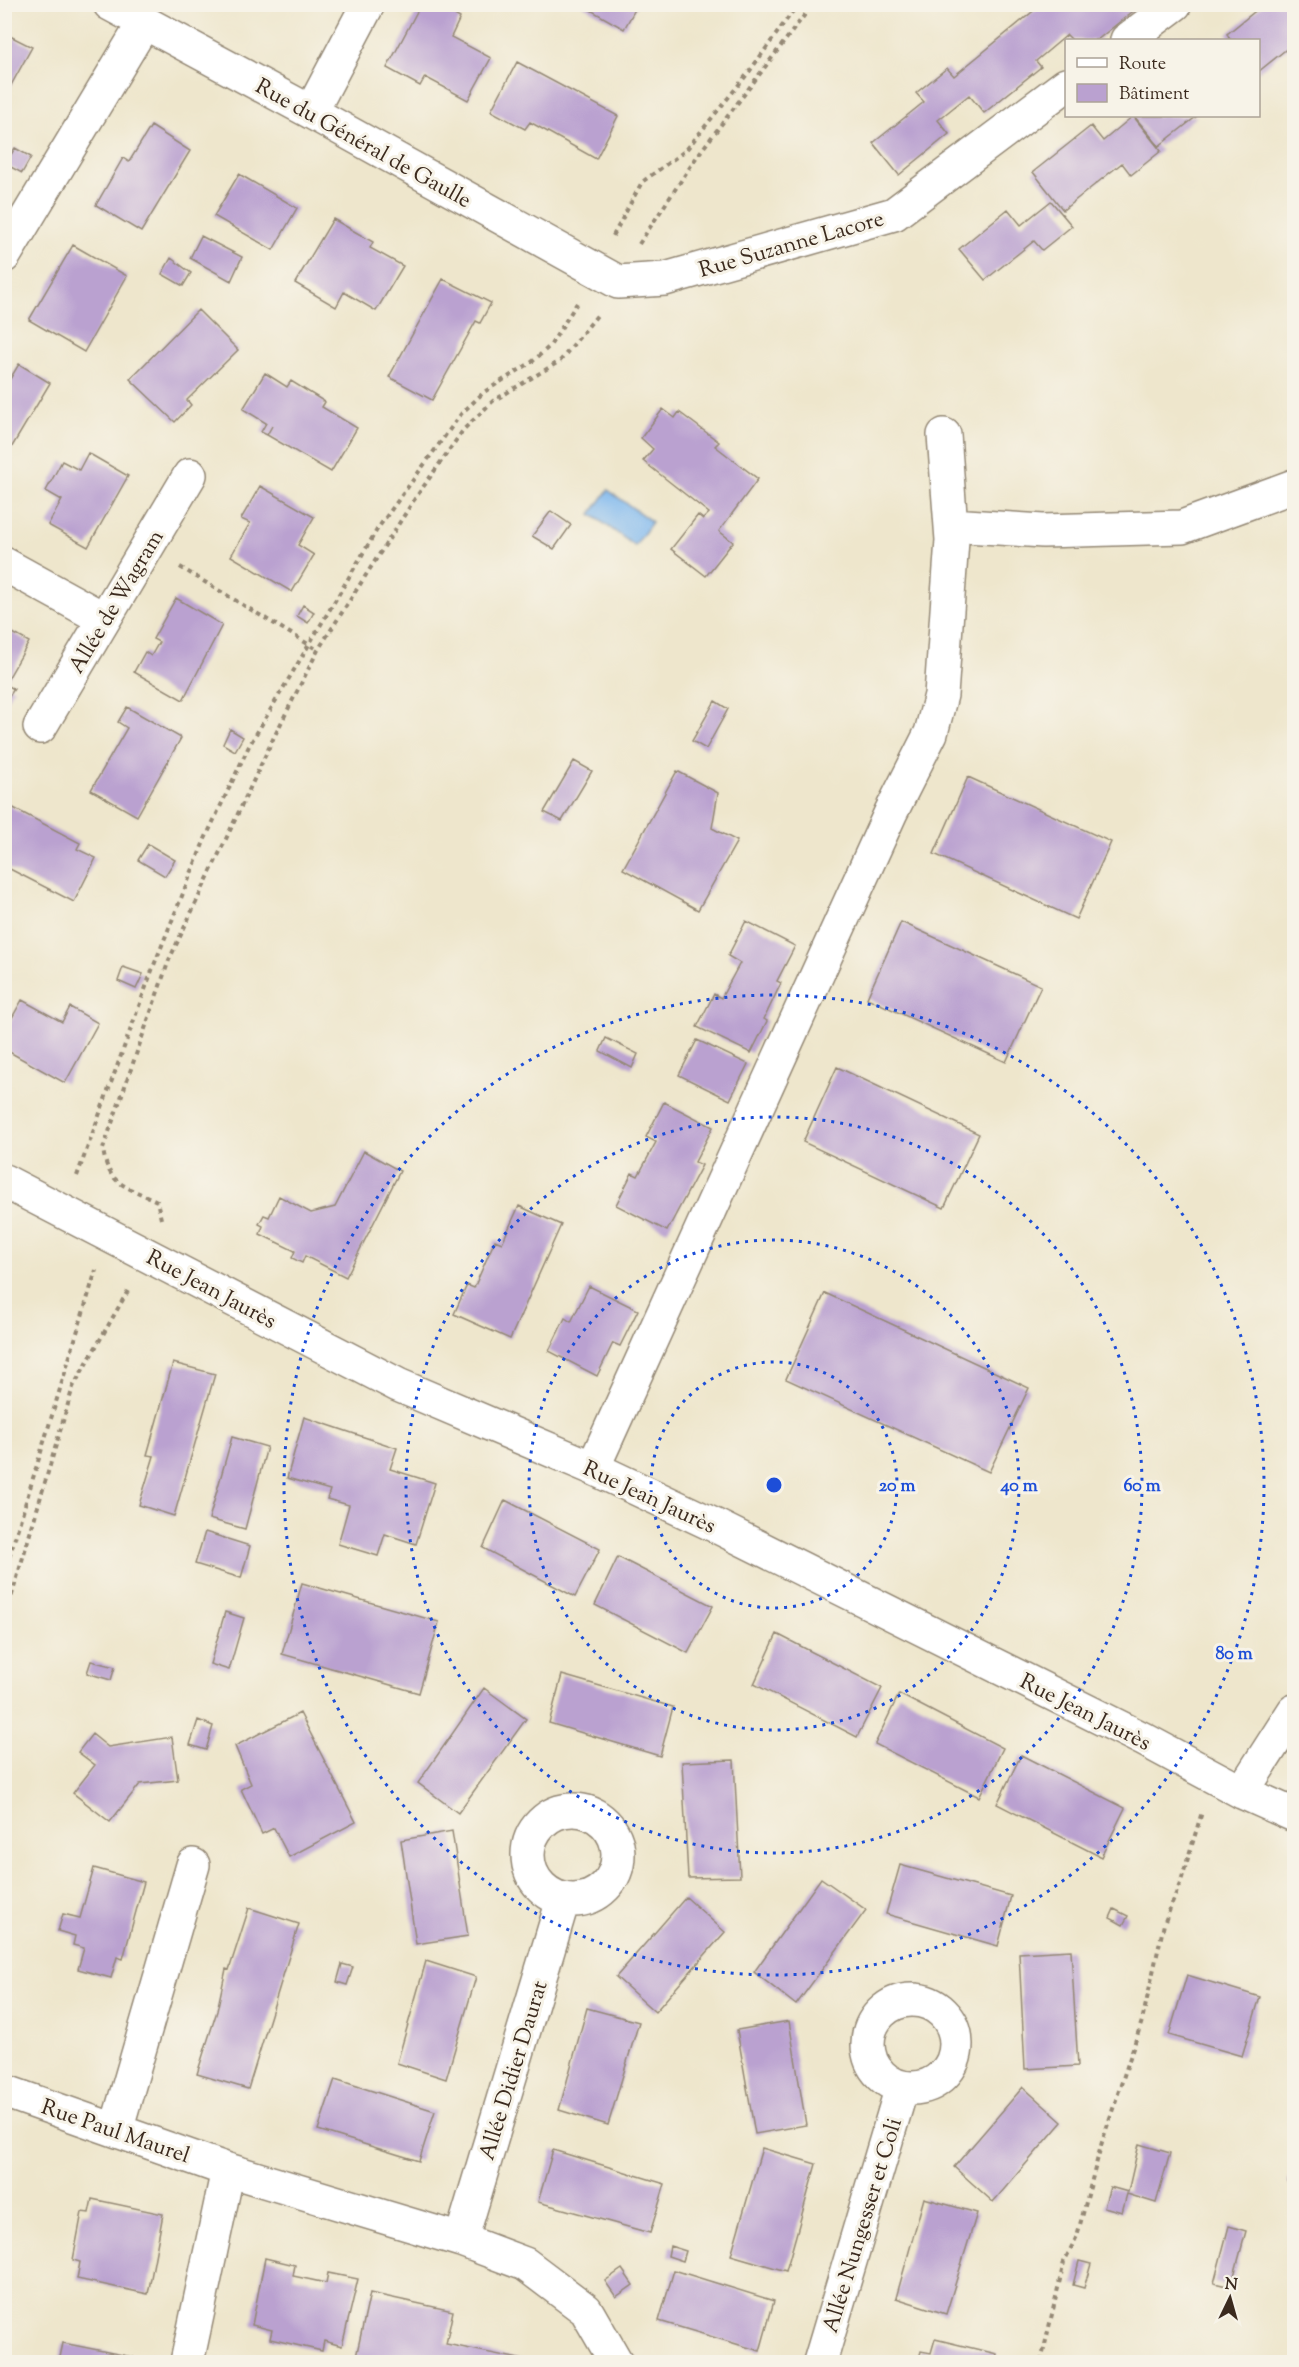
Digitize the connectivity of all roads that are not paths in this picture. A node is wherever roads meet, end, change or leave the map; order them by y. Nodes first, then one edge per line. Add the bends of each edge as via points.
1 (110, 4) edge
2 (368, 4) edge
3 (1175, 4) edge
4 (144, 23) junction
5 (1128, 39) edge
6 (1065, 86) edge
7 (311, 112) junction
8 (4, 256) edge
9 (618, 282) joint
10 (944, 435) dead end
11 (190, 475) dead end
12 (1294, 486) edge
13 (951, 525) junction
14 (4, 564) edge
15 (104, 619) junction
16 (40, 727) dead end
17 (4, 1181) edge
18 (593, 1468) junction
19 (1294, 1711) edge
20 (1230, 1785) junction
21 (1294, 1815) edge
22 (193, 1865) dead end
23 (563, 1900) dead end
24 (902, 2087) dead end
25 (4, 2091) edge
26 (116, 2130) junction
27 (228, 2170) junction
28 (461, 2240) junction
29 (187, 2362) edge
30 (616, 2362) edge
31 (820, 2362) edge

1 - 4 street, Rue du Général de Gaulle
2 - 7 street
3 - 5 street
4 - 7 street, Rue du Général de Gaulle
4 - 8 street
6 - 9 street, Rue Suzanne Lacore via 894,213 665,279
7 - 9 street, Rue du Général de Gaulle
10 - 13 street
11 - 15 street, Allée de Wagram
12 - 13 street via 1182,527 1043,531
13 - 18 street via 941,694 931,733 891,812
14 - 15 street
15 - 16 street, Allée de Wagram
17 - 18 street, Rue Jean Jaurès via 398,1385
18 - 20 street, Rue Jean Jaurès
19 - 20 street
20 - 21 street, Rue Jean Jaurès
22 - 26 street
23 - 28 street, Allée Didier Daurat
24 - 31 street, Allée Nungesser et Coli
25 - 26 street, Rue Paul Maurel
26 - 27 street, Rue Paul Maurel
27 - 28 street, Rue Paul Maurel
27 - 29 street
28 - 30 street, Rue Paul Maurel via 525,2264 586,2310

